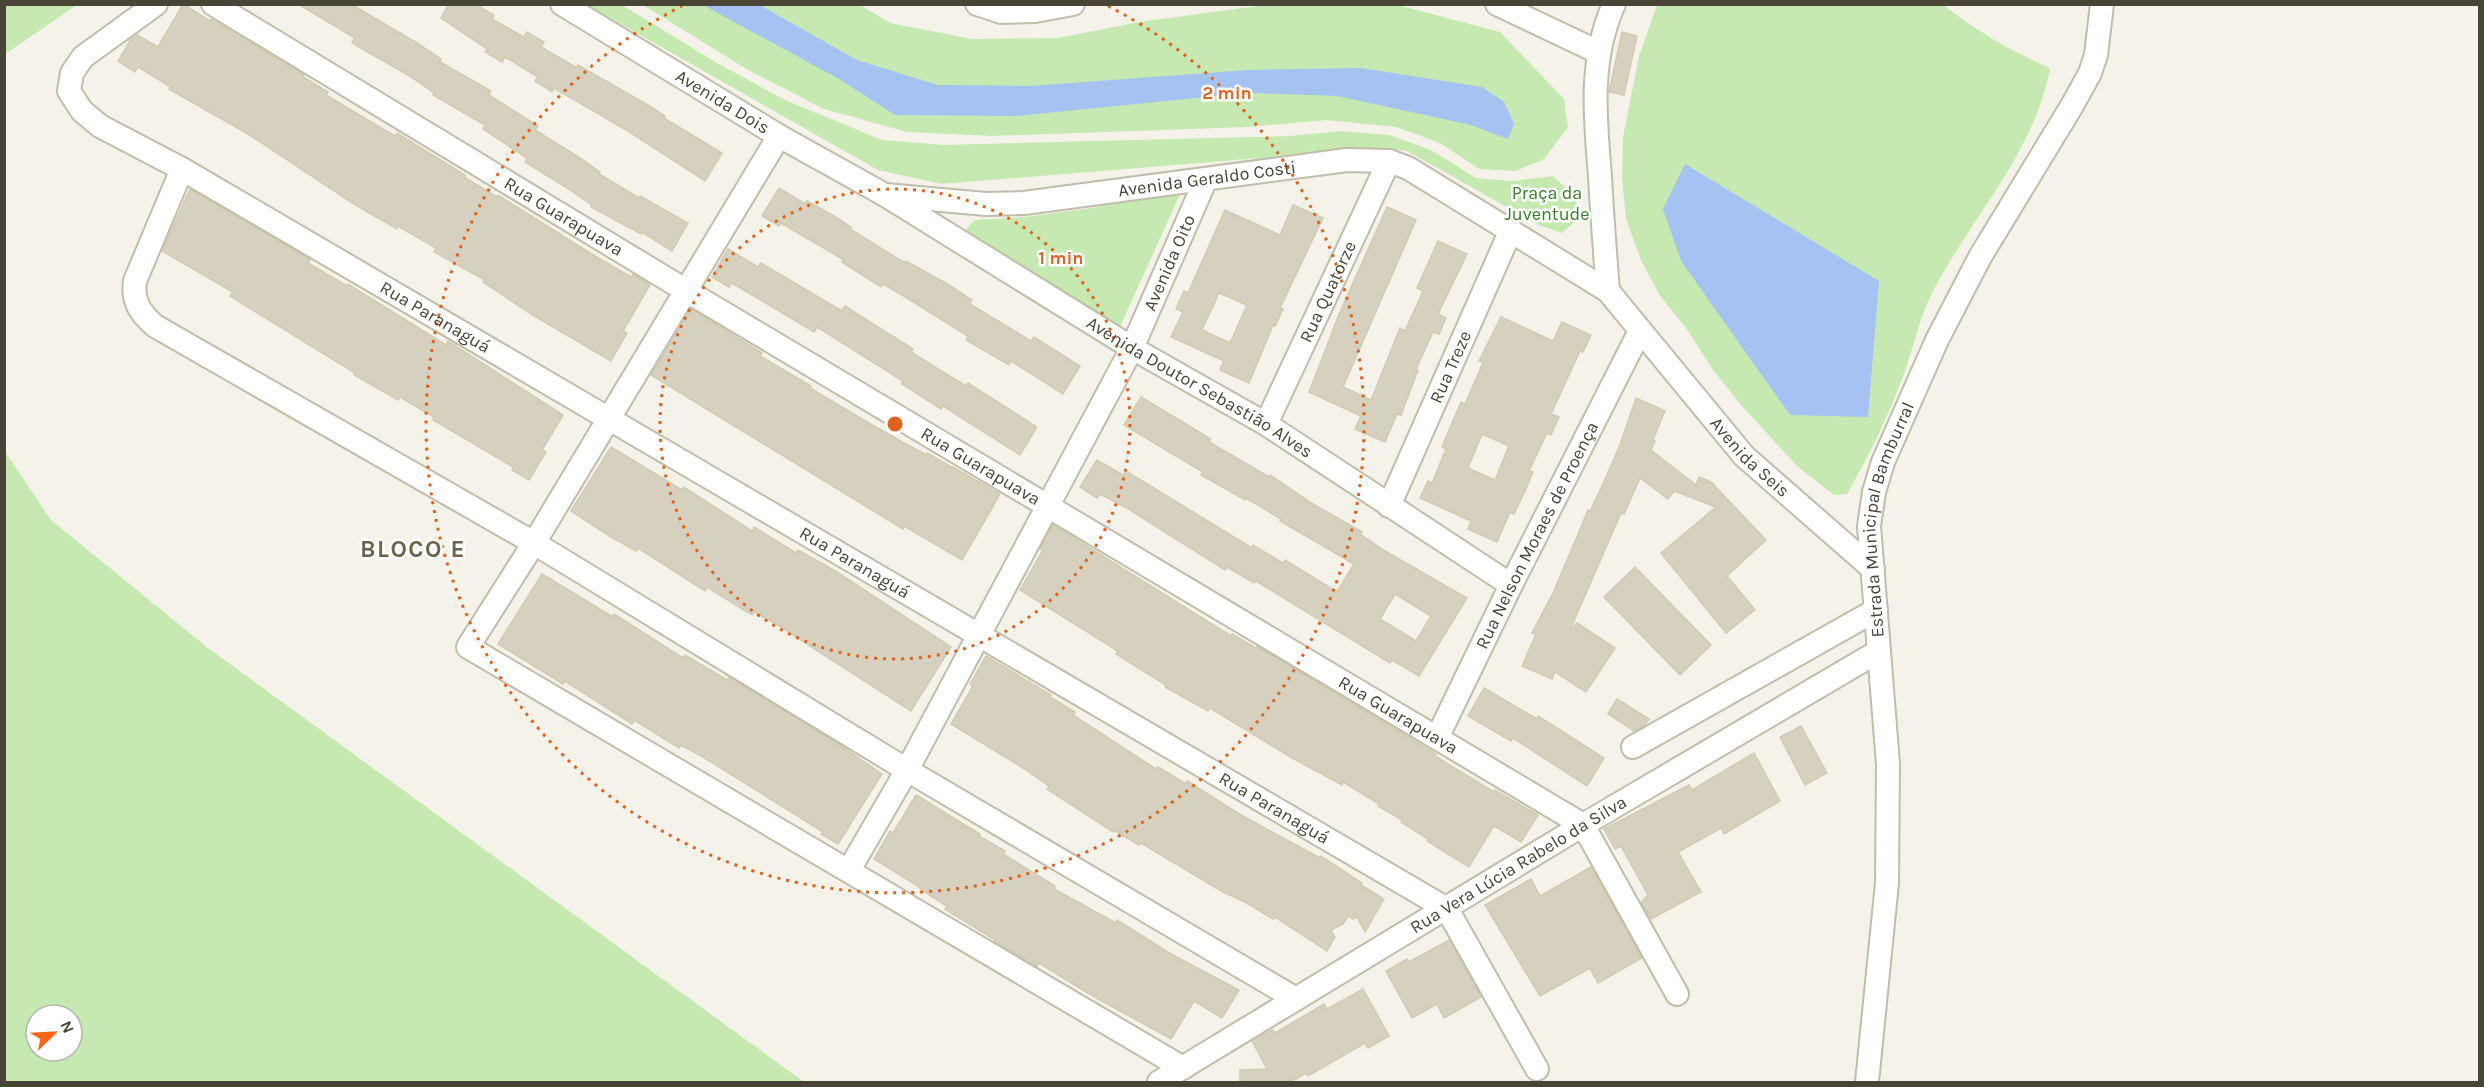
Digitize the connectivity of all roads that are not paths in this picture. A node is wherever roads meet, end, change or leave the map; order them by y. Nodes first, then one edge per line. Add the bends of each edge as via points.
1 (156, 4) edge
2 (213, 4) edge
3 (562, 4) edge
4 (976, 4) edge
5 (1072, 4) edge
6 (1497, 4) edge
7 (1614, 4) edge
8 (2102, 4) edge
9 (1598, 52) junction
10 (779, 136) junction
11 (1389, 161) junction
12 (182, 169) junction
13 (1206, 179) junction
14 (885, 195) junction
15 (1511, 230) junction
16 (685, 290) junction
17 (1608, 291) junction
18 (1640, 331) junction
19 (1132, 348) junction
20 (608, 418) junction
21 (1266, 424) junction
22 (1048, 506) junction
23 (1389, 506) junction
24 (534, 543) junction
25 (1873, 569) junction
26 (1511, 585) junction
27 (1876, 610) junction
28 (979, 634) junction
29 (1879, 651) junction
30 (1437, 738) junction
31 (1633, 747) dead end
32 (907, 770) junction
33 (1583, 825) junction
34 (849, 870) junction
35 (1447, 909) junction
36 (1677, 994) dead end
37 (1296, 999) junction
38 (1183, 1068) junction
39 (1537, 1069) dead end
40 (1159, 1083) edge
41 (1867, 1083) edge

1 - 12 street, Rua Paranaguá via 83,57 72,73 69,91 82,111 100,126
2 - 16 street, Rua Guarapuava
3 - 10 street, Avenida Dois
4 - 5 street via 1001,12
6 - 9 street
7 - 9 street
8 - 25 street, Estrada Municipal Bamburral via 2090,73 1980,257 1937,340 1883,462 1869,526
9 - 17 street via 1594,105
10 - 14 street, Avenida Dois
10 - 16 street
11 - 13 street, Avenida Geraldo Costi via 1347,160
11 - 15 street, Avenida Geraldo Costi via 1408,168
11 - 21 street, Rua Quatorze
12 - 20 street, Rua Paranaguá
12 - 24 street via 135,281 134,297 144,316 155,326
13 - 14 street, Avenida Geraldo Costi via 1024,203 986,204
13 - 19 street, Avenida Oito
14 - 19 street, Avenida Doutor Sebastião Alves
15 - 17 street, Avenida Geraldo Costi
15 - 23 street, Rua Treze
16 - 20 street
16 - 22 street, Rua Guarapuava
17 - 18 street, Avenida Seis
18 - 25 street, Avenida Seis via 1744,456
18 - 26 street, Rua Nelson Moraes de Proença
19 - 21 street, Avenida Doutor Sebastião Alves
19 - 22 street, Avenida Oito
20 - 24 street
20 - 28 street, Rua Paranaguá
21 - 23 street, Avenida Doutor Sebastião Alves
22 - 28 street, Avenida Oito
22 - 30 street, Rua Guarapuava
23 - 26 street, Avenida Doutor Sebastião Alves
24 - 32 street
24 - 34 street via 468,647
25 - 27 street, Estrada Municipal Bamburral
26 - 30 street, Rua Nelson Moraes de Proença
27 - 29 street, Estrada Municipal Bamburral
27 - 31 street
28 - 32 street, Avenida Oito
28 - 35 street, Rua Paranaguá
29 - 33 street, Rua Vera Lúcia Rabelo da Silva
29 - 41 street, Estrada Municipal Bamburral via 1888,764 1887,883
30 - 33 street, Rua Guarapuava
32 - 34 street, Avenida Oito
32 - 37 street
33 - 35 street, Rua Vera Lúcia Rabelo da Silva
33 - 36 street
34 - 38 street
35 - 37 street, Rua Vera Lúcia Rabelo da Silva
35 - 39 street
37 - 38 street, Rua Vera Lúcia Rabelo da Silva
38 - 40 street, Rua Vera Lúcia Rabelo da Silva

